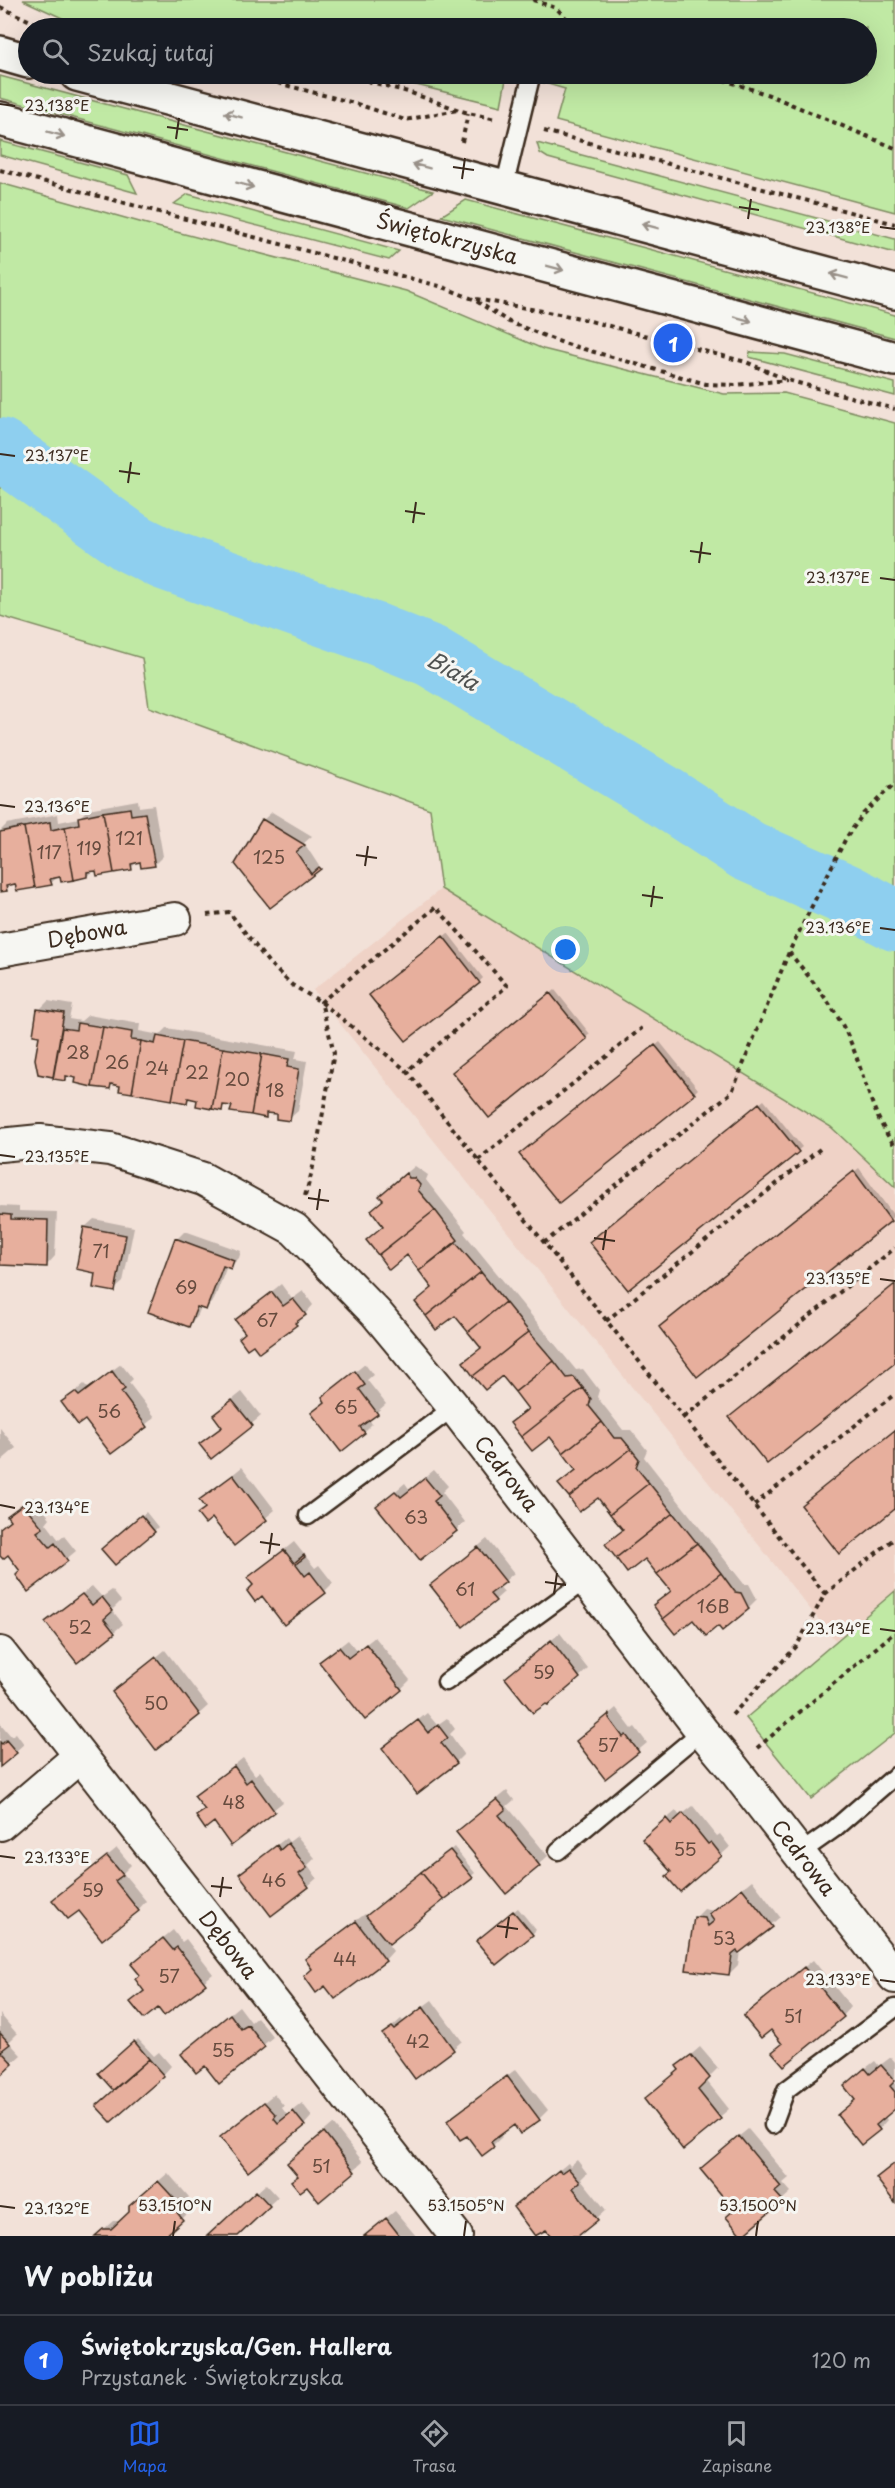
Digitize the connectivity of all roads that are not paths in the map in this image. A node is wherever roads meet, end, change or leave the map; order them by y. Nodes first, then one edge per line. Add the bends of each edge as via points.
1 (0, 53) edge
2 (18, 58) edge
3 (114, 84) edge
4 (529, 84) edge
5 (0, 119) edge
6 (504, 188) junction
7 (895, 292) edge
8 (895, 360) edge
9 (175, 919) road end
10 (0, 950) edge
11 (0, 1145) edge
12 (454, 1407) junction
13 (308, 1516) dead end
14 (587, 1579) junction
15 (0, 1653) edge
16 (446, 1682) dead end
17 (705, 1735) junction
18 (80, 1756) junction
19 (895, 1776) edge
20 (0, 1824) edge
21 (558, 1851) dead end
22 (800, 1853) junction
23 (895, 1977) edge
24 (895, 2008) edge
25 (773, 2125) dead end
26 (456, 2236) edge

1 - 2 main road
6 -> 3 main road
4 - 6 lane
5 -> 8 main road, Świętokrzyska
7 -> 6 main road
9 - 10 street, Dębowa
11 - 12 street, Cedrowa via 40,1141 110,1149 203,1179 294,1229 376,1313
12 - 13 lane
12 - 14 street, Cedrowa
14 - 16 lane
14 - 17 street, Cedrowa
15 - 18 street, Dębowa
17 - 21 lane
17 - 22 street, Cedrowa
18 - 20 street
18 - 26 street, Dębowa
19 - 22 lane
22 - 23 street, Cedrowa
24 - 25 lane via 786,2090

